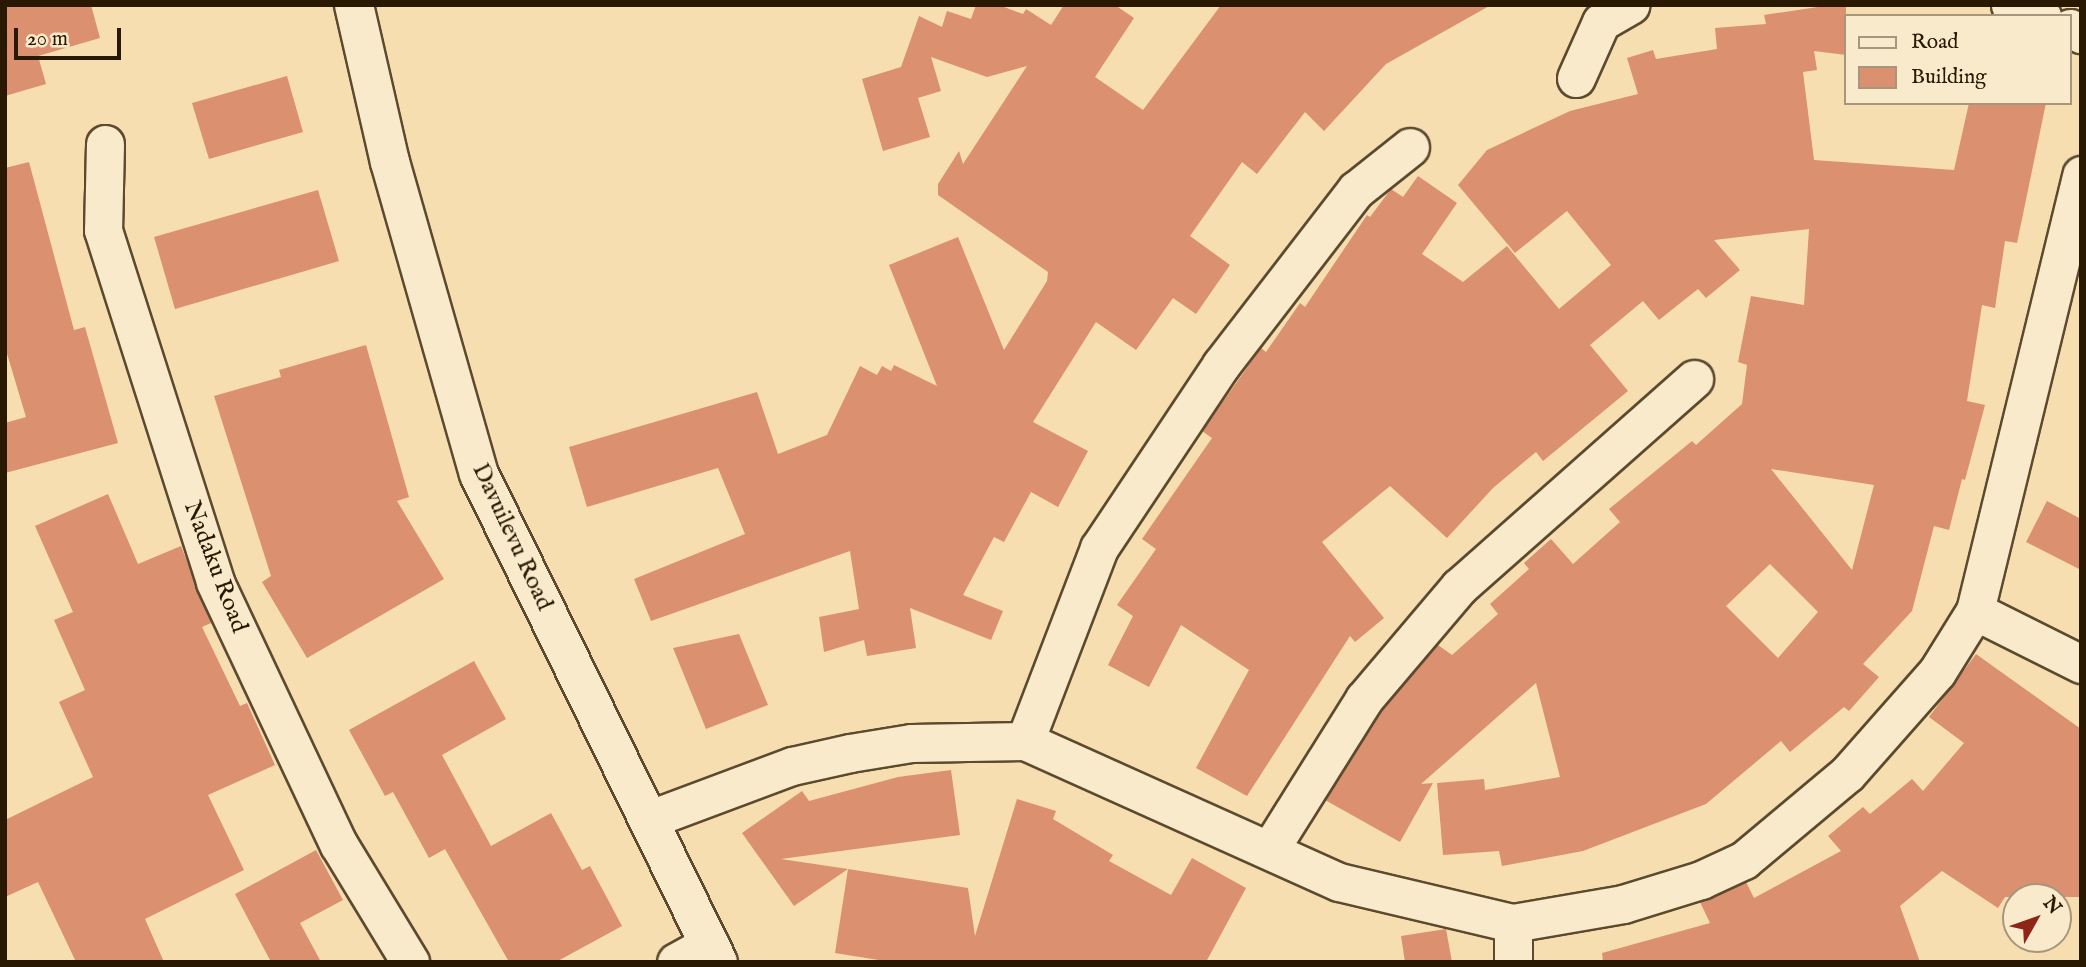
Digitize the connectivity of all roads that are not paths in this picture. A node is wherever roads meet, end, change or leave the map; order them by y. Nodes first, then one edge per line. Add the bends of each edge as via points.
1 (354, 5) edge
2 (1630, 5) edge
3 (2010, 5) edge
4 (2036, 14) edge
5 (1576, 78) dead end
6 (105, 144) dead end
7 (1410, 147) dead end
8 (2081, 176) edge
9 (1693, 379) dead end
10 (1975, 611) junction
11 (2081, 664) edge
12 (1025, 741) junction
13 (650, 819) junction
14 (1270, 849) junction
15 (1513, 923) junction
16 (701, 956) edge
17 (410, 962) edge
18 (1513, 962) edge

1 - 13 street, Davuilevu Road via 390,162 479,474
2 - 5 street via 1601,22
3 - 4 street
6 - 17 street, Nadaku Road via 103,230 215,582 339,845
7 - 12 street via 1356,190 1222,365 1099,548
8 - 10 street
9 - 14 street via 1451,596 1364,699
10 - 11 street
10 - 15 street via 1937,672 1847,774 1744,860 1701,880 1623,904
12 - 13 street via 911,743 850,753 792,766
12 - 14 street
13 - 16 street, Davuilevu Road
14 - 15 street via 1352,886
15 - 18 street

